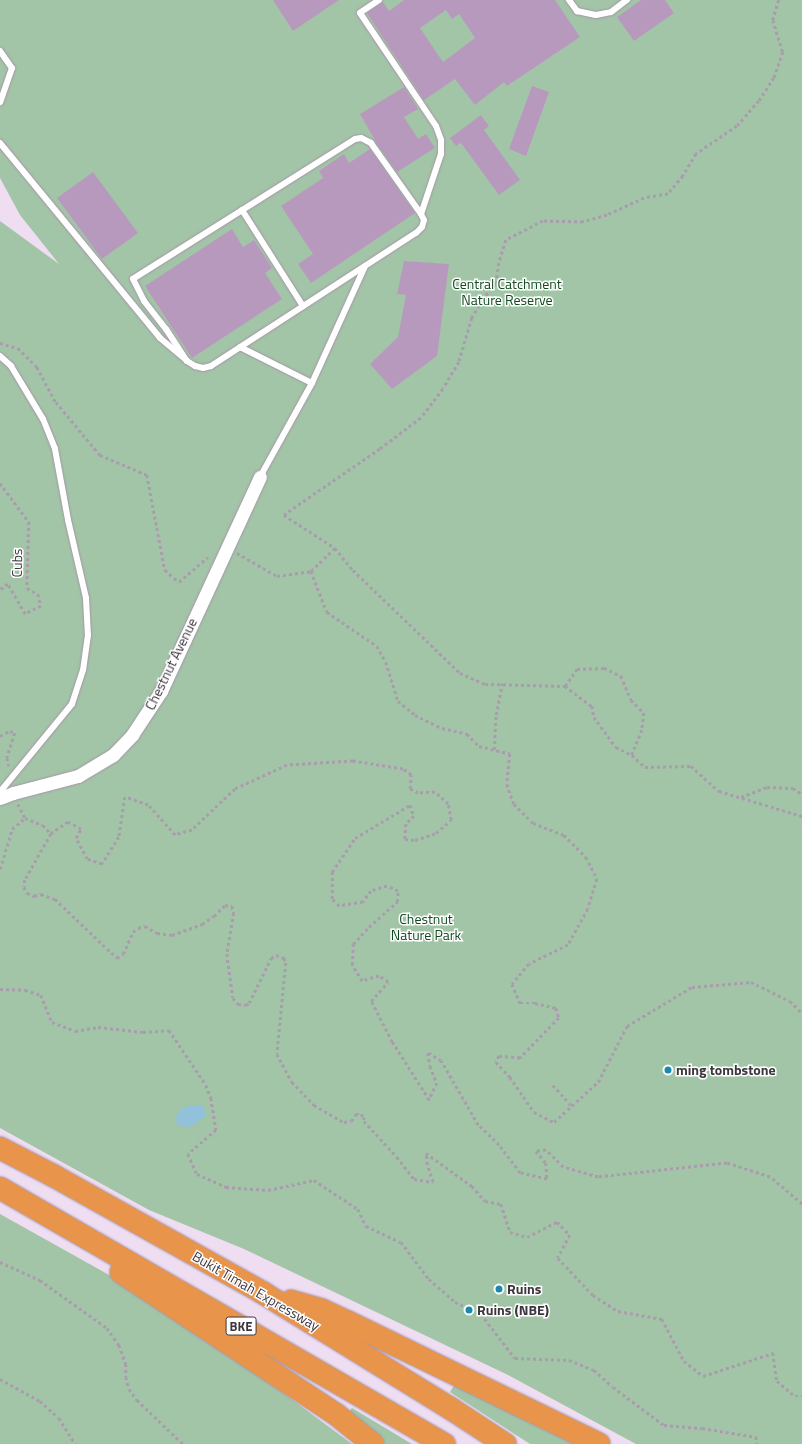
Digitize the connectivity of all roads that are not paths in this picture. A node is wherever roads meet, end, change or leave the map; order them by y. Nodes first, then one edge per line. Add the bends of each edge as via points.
1 (379, 0) edge
2 (569, 0) edge
3 (627, 0) edge
4 (0, 51) edge
5 (0, 102) edge
6 (0, 143) edge
7 (242, 210) junction
8 (421, 214) junction
9 (365, 266) junction
10 (303, 306) junction
11 (240, 347) junction
12 (0, 356) edge
13 (187, 361) junction
14 (312, 384) junction
15 (260, 477) joint
16 (0, 792) edge
17 (0, 798) edge
18 (0, 1148) edge
19 (0, 1188) edge
20 (38, 1208) junction
21 (264, 1293) junction
22 (373, 1444) edge
23 (444, 1444) edge
24 (505, 1444) edge
25 (599, 1444) edge

1 - 8 lane via 360,13 436,126 441,140 441,154
2 - 3 lane via 577,11 596,15 611,12
4 - 5 lane via 12,68
6 - 13 lane via 160,338
7 - 8 lane via 355,139 361,138 371,143
7 - 10 lane
7 - 13 lane via 133,279 144,301
8 - 9 lane via 424,220 416,233
9 - 10 lane
9 - 14 lane
10 - 11 lane
11 - 13 lane via 211,366 203,368
11 - 14 lane
12 - 16 lane via 11,366 43,419 55,449 86,598 88,635 82,670 72,704
14 - 15 lane
15 - 17 street, Chestnut Avenue via 161,691 143,721 124,745 113,755 78,776
18 - 21 highway, Bukit Timah Expressway
19 - 20 highway, BKE
20 - 22 highway via 116,1268 337,1415
20 - 23 highway, BKE
21 - 24 highway, Bukit Timah Expressway
21 - 25 highway via 322,1310

